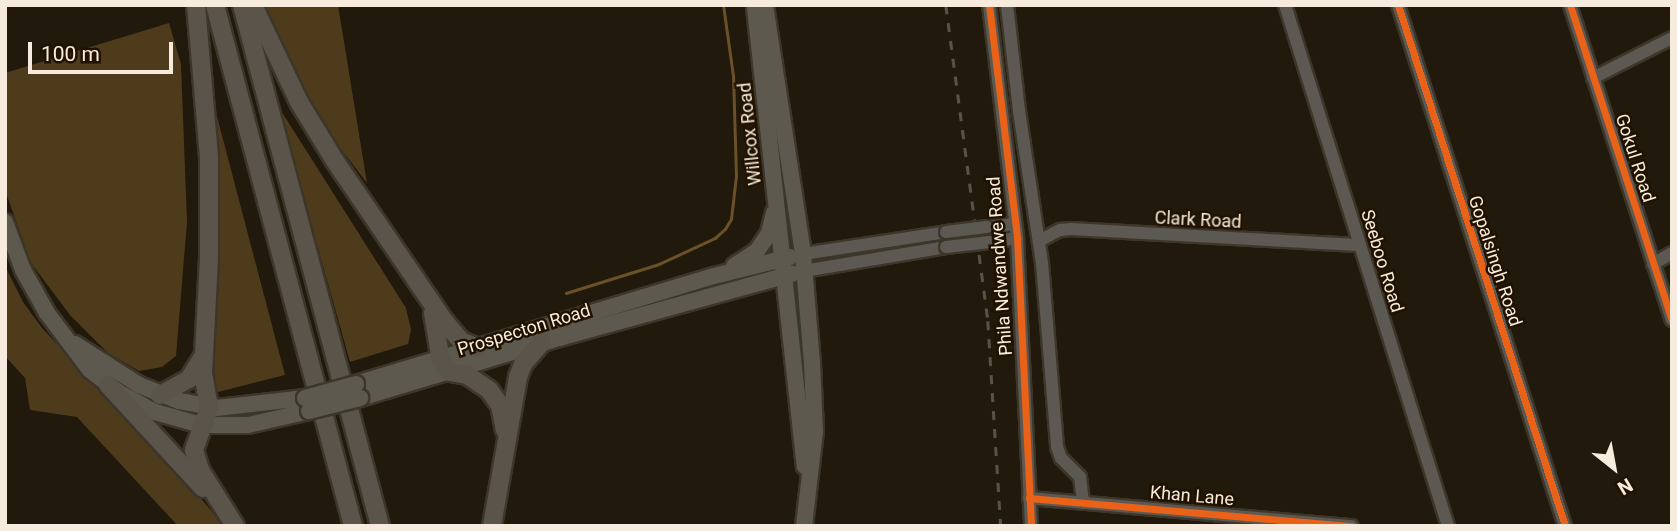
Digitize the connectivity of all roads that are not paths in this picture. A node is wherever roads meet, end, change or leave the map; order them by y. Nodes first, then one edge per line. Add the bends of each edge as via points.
1 (196, 5) edge
2 (215, 5) edge
3 (242, 5) edge
4 (253, 5) edge
5 (754, 5) edge
6 (765, 5) edge
7 (989, 5) edge
8 (1007, 5) edge
9 (1285, 5) edge
10 (1398, 5) edge
11 (1570, 5) edge
12 (1672, 38) edge
13 (1593, 78) junction
14 (776, 198) junction
15 (5, 222) edge
16 (1015, 224) junction
17 (1017, 238) junction
18 (1039, 241) junction
19 (1358, 245) junction
20 (1672, 253) edge
21 (803, 254) junction
22 (783, 259) junction
23 (1653, 264) junction
24 (804, 271) junction
25 (713, 276) junction
26 (785, 276) junction
27 (430, 301) junction
28 (1672, 320) edge
29 (70, 341) junction
30 (542, 342) junction
31 (478, 348) junction
32 (203, 357) junction
33 (445, 367) junction
34 (108, 385) junction
35 (160, 395) junction
36 (307, 405) junction
37 (209, 408) junction
38 (201, 425) junction
39 (506, 440) junction
40 (808, 495) junction
41 (1029, 498) junction
42 (1083, 503) junction
43 (231, 520) edge
44 (353, 526) edge
45 (380, 526) edge
46 (492, 526) edge
47 (804, 526) edge
48 (1031, 526) edge
49 (1352, 526) edge
50 (1448, 526) edge
51 (1564, 526) edge

1 - 32 highway via 209,158
2 - 44 highway
3 - 45 highway
4 - 27 highway via 306,114
5 - 14 main road, Willcox Road
6 - 21 main road, Willcox Road
7 - 16 street, Phila Ndwandwe Road
8 - 18 street, Phila Ndwandwe Road
9 - 19 street, Seeboo Road
10 - 51 street, Gopalsingh Road
11 - 13 street, Gokul Road
12 - 13 street
13 - 23 street, Gokul Road
14 - 22 main road, Willcox Road
14 - 25 main road via 769,233 757,251
15 - 29 main road, Prospecton Road via 36,295
16 - 17 street, Phila Ndwandwe Road
16 - 21 street, Prospecton Road, bridge
17 - 24 street, Prospecton Road, bridge
17 - 41 street, Phila Ndwandwe Road
18 - 19 street, Clark Road via 1071,229
18 - 42 street, Phila Ndwandwe Road via 1057,447 1080,477
19 - 50 street, Seeboo Road
20 - 23 street
21 - 22 main road, Prospecton Road
21 - 24 main road, Willcox Road
22 - 25 main road, Prospecton Road
22 - 26 main road, Willcox Road
23 - 28 street, Gokul Road
24 - 26 main road, Prospecton Road
24 - 40 main road, Willcox Road via 815,431
25 - 31 main road, Prospecton Road
26 - 30 main road, Prospecton Road
26 - 40 main road, Willcox Road
27 - 31 highway via 457,338
27 - 33 highway
29 - 34 main road, Prospecton Road via 90,370
29 - 35 main road, Prospecton Road
30 - 33 main road, Prospecton Road
30 - 39 highway via 523,364
31 - 33 main road, Prospecton Road
32 - 35 highway via 189,379
32 - 37 highway
33 - 36 main road, Prospecton Road, bridge
33 - 39 highway via 489,390 500,405
34 - 38 main road, Prospecton Road via 155,412
34 - 43 highway
35 - 37 main road, Prospecton Road
36 - 37 main road, Prospecton Road
36 - 38 main road, Prospecton Road via 248,425
37 - 38 highway
38 - 43 highway via 194,442 196,460
39 - 46 highway
40 - 47 main road
41 - 42 street, Khan Lane
41 - 48 street, Phila Ndwandwe Road
42 - 49 street, Khan Lane

